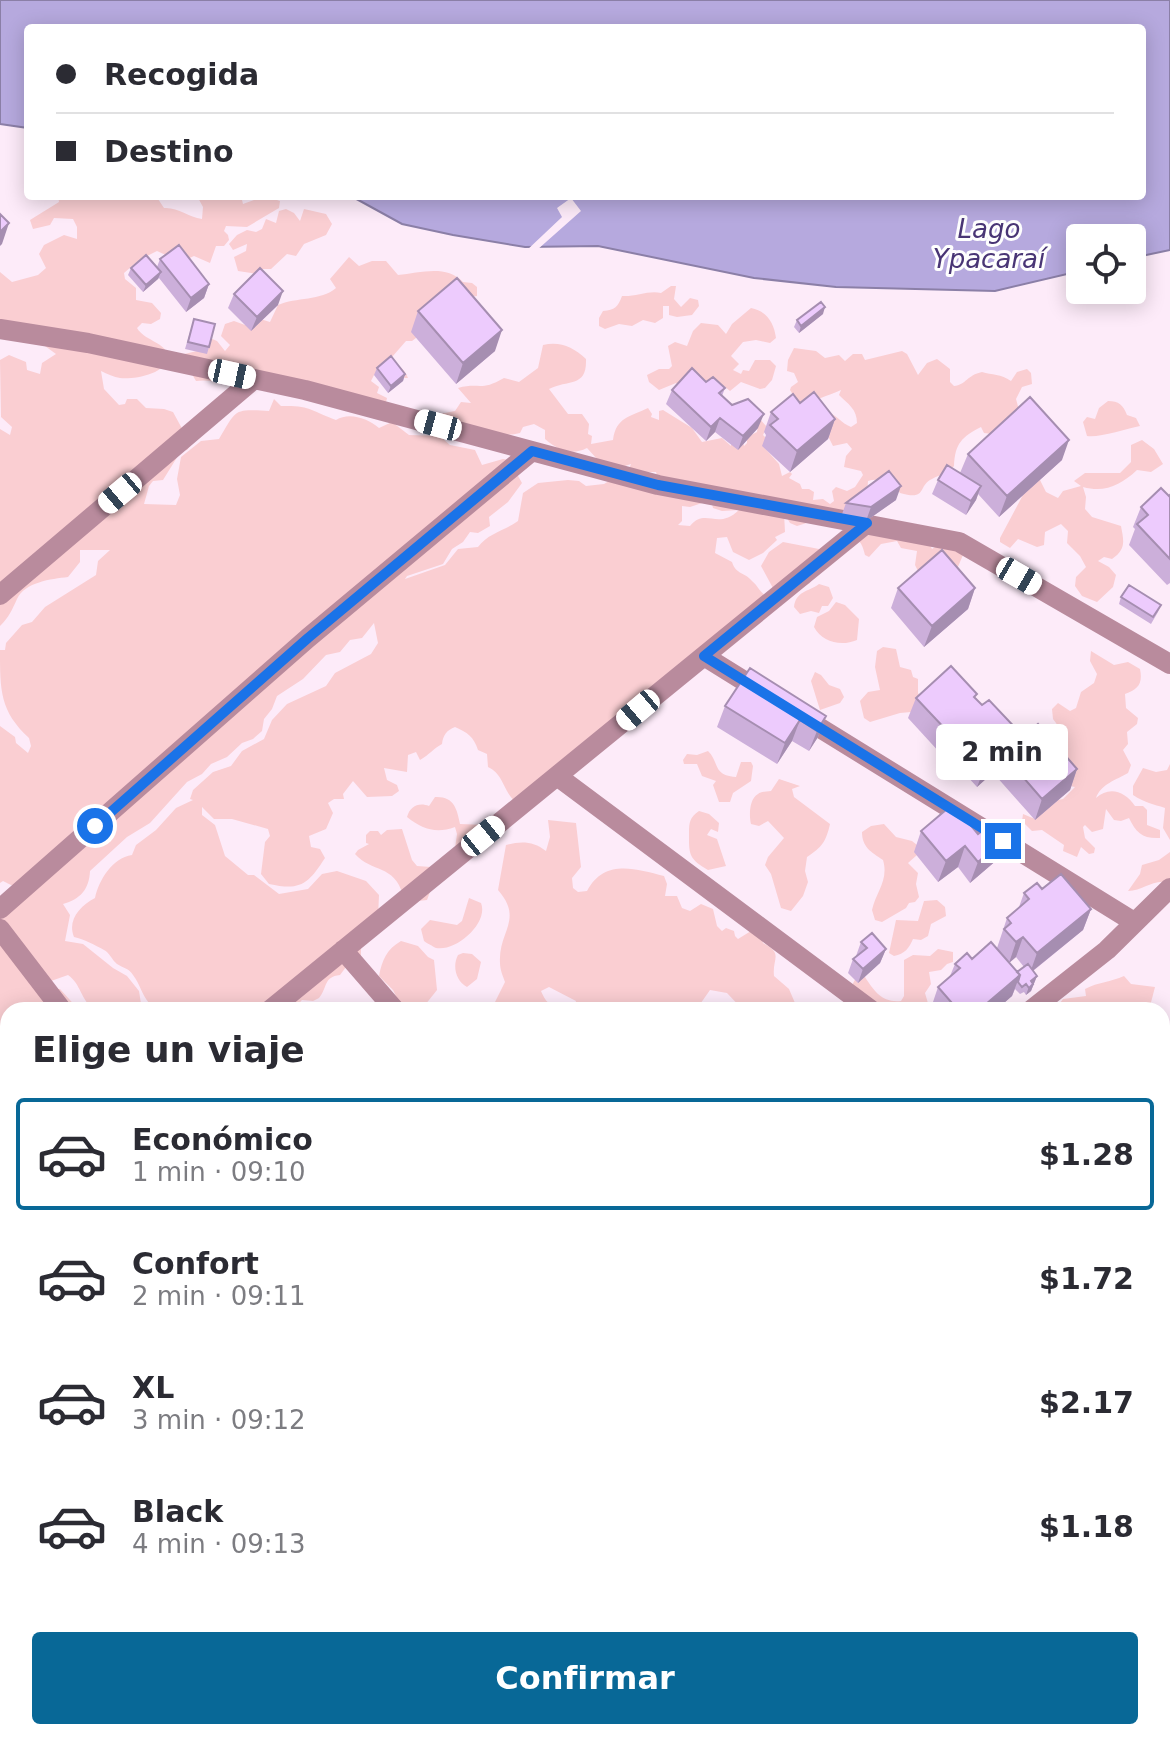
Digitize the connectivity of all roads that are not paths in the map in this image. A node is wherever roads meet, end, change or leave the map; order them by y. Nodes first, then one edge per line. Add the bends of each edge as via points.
1 (0, 329) edge
2 (254, 379) junction
3 (532, 451) junction
4 (867, 523) junction
5 (0, 595) edge
6 (704, 656) junction
7 (1170, 664) edge
8 (557, 776) junction
9 (1170, 888) edge
10 (0, 909) edge
11 (1134, 922) junction
12 (0, 929) edge
13 (343, 950) junction
14 (56, 1002) edge
15 (280, 1002) edge
16 (388, 1002) edge
17 (860, 1002) edge
18 (1041, 1002) edge

1 - 2 street
2 - 3 street
2 - 5 street
3 - 4 street via 658,485
3 - 10 street via 308,638
4 - 6 street
4 - 7 street via 959,542
6 - 8 street
6 - 11 street
8 - 13 street
8 - 17 street
9 - 11 street
11 - 18 street
12 - 14 street
13 - 15 street
13 - 16 street

